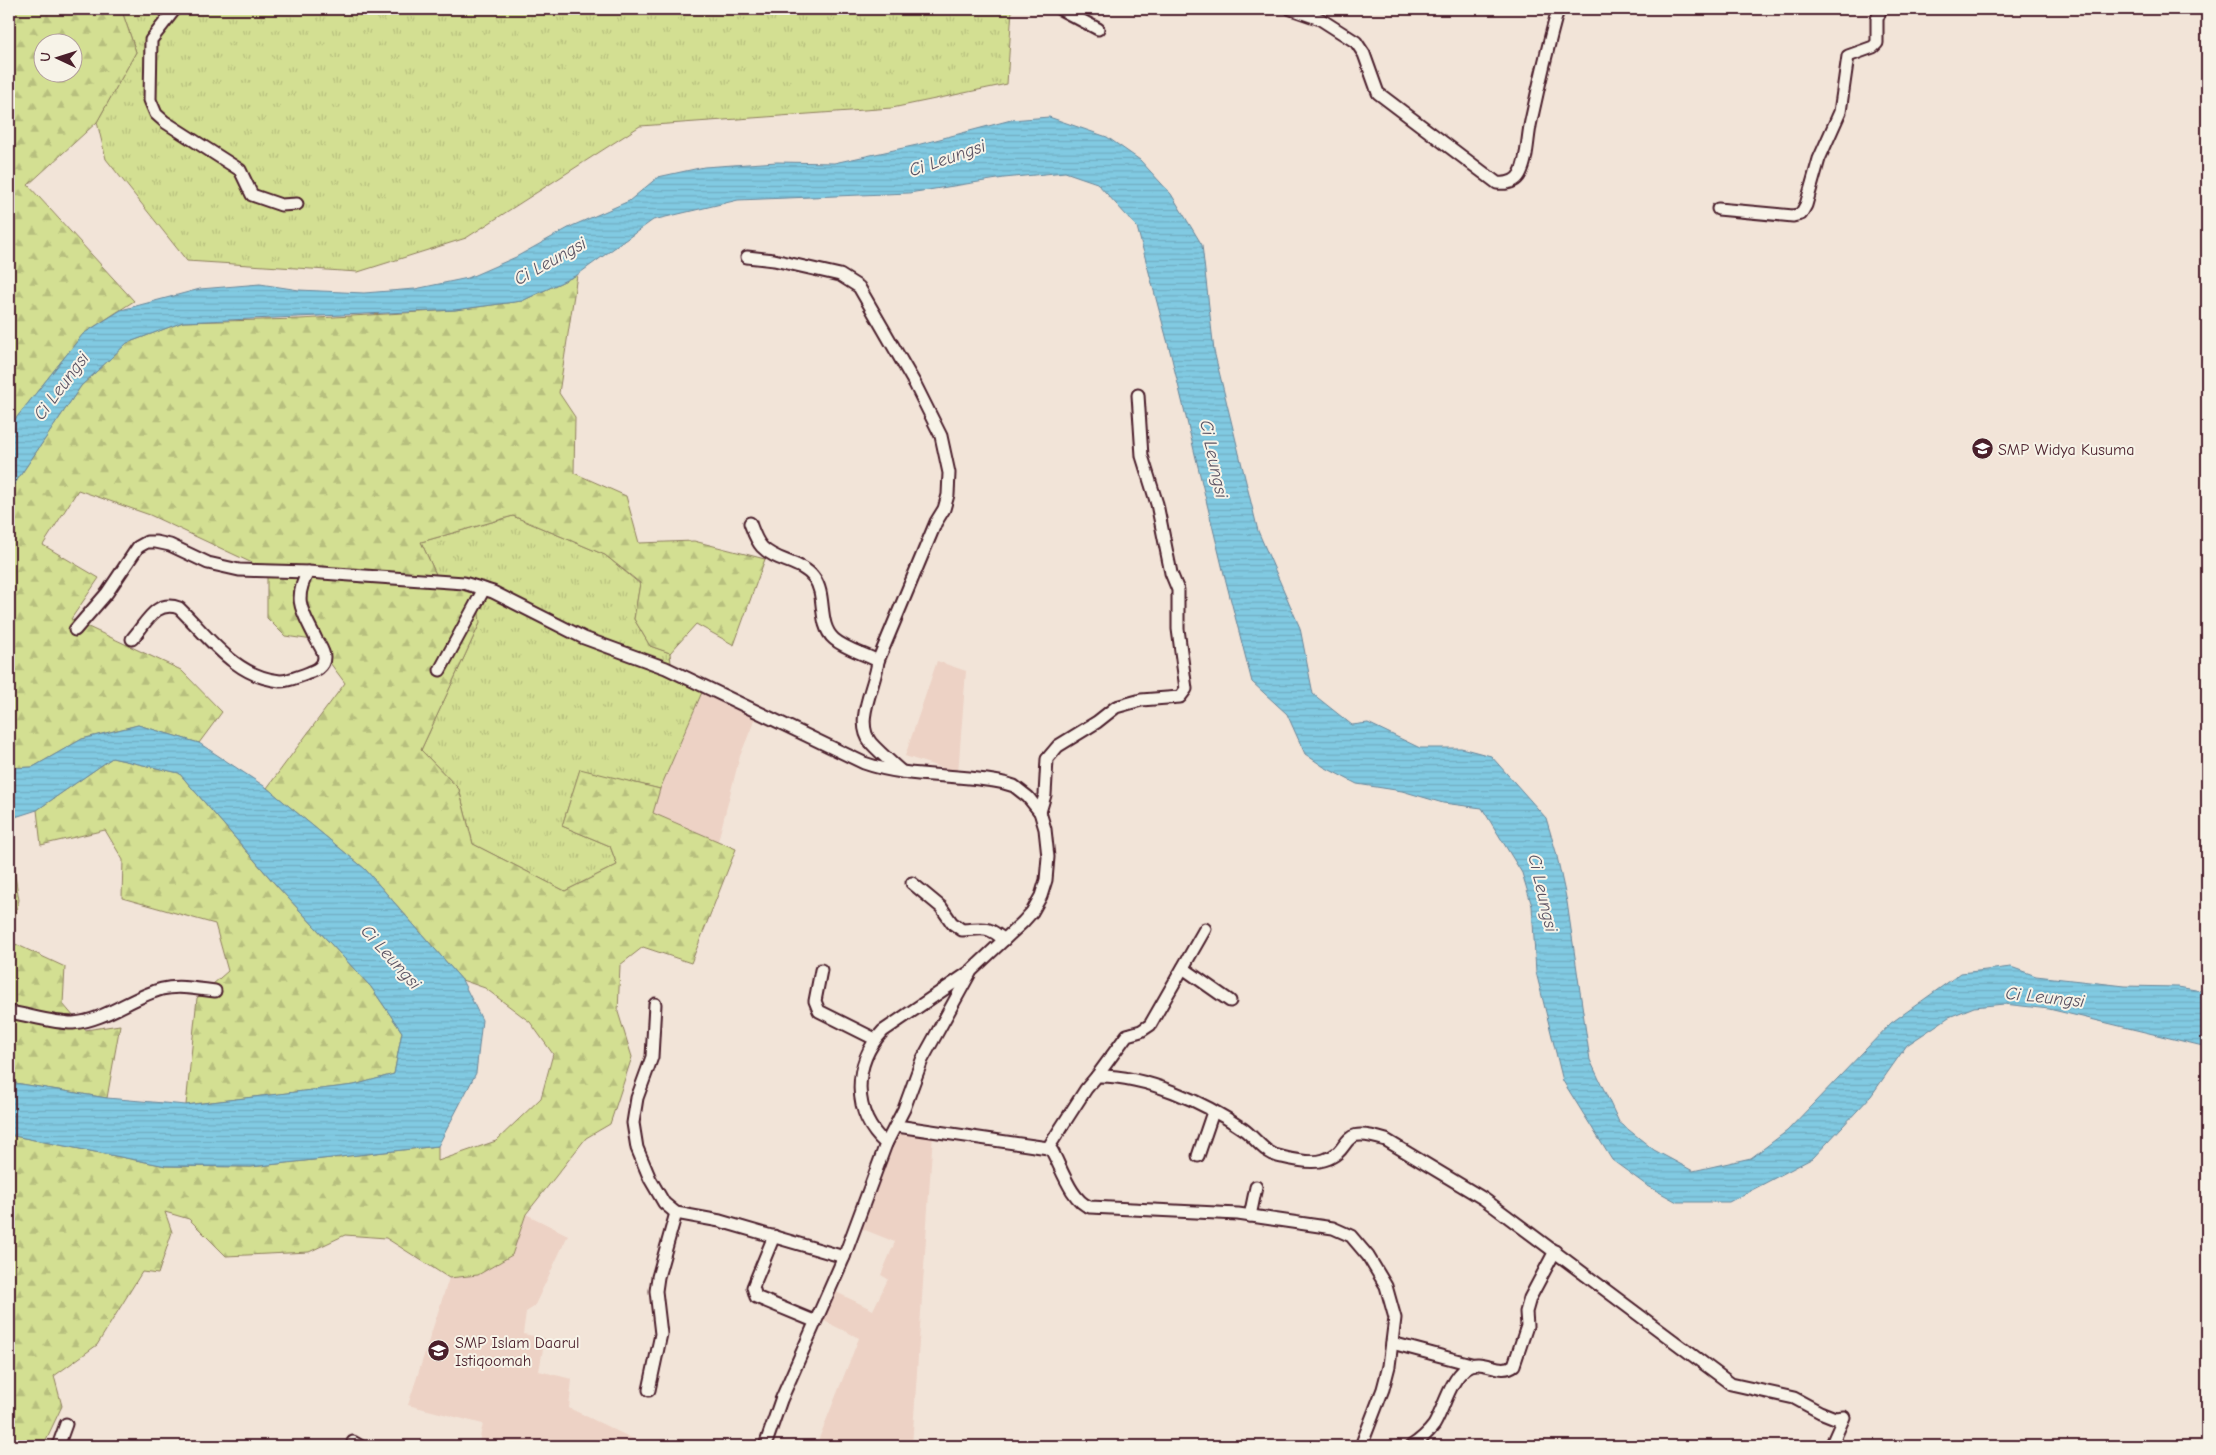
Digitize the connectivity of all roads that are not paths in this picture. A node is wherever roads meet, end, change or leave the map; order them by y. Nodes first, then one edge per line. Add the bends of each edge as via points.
1 (175, 9) edge
2 (1060, 9) edge
3 (1291, 9) edge
4 (1558, 9) edge
5 (1881, 9) edge
6 (1098, 29) dead end
7 (297, 204) dead end
8 (1718, 209) dead end
9 (747, 257) dead end
10 (1138, 395) dead end
11 (750, 523) dead end
12 (308, 572) junction
13 (484, 589) junction
14 (75, 630) dead end
15 (132, 639) dead end
16 (878, 661) junction
17 (440, 670) dead end
18 (902, 773) junction
19 (1040, 812) junction
20 (912, 883) dead end
21 (1205, 929) dead end
22 (1004, 940) junction
23 (1183, 968) junction
24 (820, 970) dead end
25 (971, 971) junction
26 (215, 991) dead end
27 (1230, 1001) dead end
28 (655, 1004) dead end
29 (9, 1012) edge
30 (875, 1039) junction
31 (1098, 1076) junction
32 (1213, 1112) junction
33 (897, 1126) junction
34 (886, 1144) junction
35 (1048, 1148) junction
36 (1198, 1156) dead end
37 (1256, 1187) dead end
38 (676, 1213) junction
39 (1250, 1216) junction
40 (774, 1236) junction
41 (1555, 1251) junction
42 (844, 1257) junction
43 (814, 1321) junction
44 (1392, 1343) junction
45 (1471, 1364) junction
46 (649, 1390) dead end
47 (66, 1424) dead end
48 (58, 1446) edge
49 (765, 1446) edge
50 (1361, 1446) edge
51 (1411, 1446) edge
52 (1831, 1446) edge

1 - 7 street via 151,40 150,100 156,114 240,170 252,195 281,205
2 - 6 street
3 - 4 street via 1320,18 1356,42 1364,54 1378,93 1497,183 1506,184 1519,175 1524,161
5 - 8 street via 1875,45 1848,56 1840,112 1819,159 1801,214
9 - 16 street via 840,275 859,287 916,384 941,436 949,473 948,495
10 - 19 street via 1141,448 1157,504 1170,574 1178,590 1178,629 1186,689 1180,697 1141,700 1116,707 1058,746 1047,759 1045,795
11 - 16 street via 764,549 815,578 832,637
12 - 13 street via 464,582
12 - 14 street via 254,571 222,566 195,558 170,545 147,542 138,547 107,592
12 - 15 street via 300,589 300,602 323,652 323,662 318,669 291,680 264,677 243,668 220,651 179,608 170,605 155,610
13 - 17 street
13 - 18 street via 560,628 666,668 864,763
16 - 18 street via 865,714 865,730 871,742
18 - 19 street via 1004,783 1022,792
19 - 22 street via 1048,842 1046,880 1032,912
20 - 22 street via 962,930 989,929
21 - 23 street
22 - 25 street
23 - 27 street
23 - 31 street via 1150,1025 1127,1035
24 - 30 street via 815,1001 819,1011
25 - 30 street
25 - 33 street via 922,1060
26 - 29 street via 186,987 163,989 95,1018 74,1023
28 - 38 street via 652,1058 637,1098 633,1123 637,1148 650,1179 664,1203
30 - 34 street via 865,1059 859,1089 872,1130
31 - 32 street via 1126,1078 1172,1091
31 - 35 street
32 - 36 street
32 - 41 street via 1244,1130 1264,1150 1301,1161 1325,1160 1357,1134 1386,1140 1484,1199
33 - 34 street
33 - 35 street
34 - 42 street
35 - 39 street via 1076,1198 1084,1205
37 - 39 street
38 - 40 street
38 - 46 street via 658,1277 656,1291 661,1334
39 - 44 street via 1333,1228 1351,1236 1386,1286 1395,1318
40 - 42 street
40 - 43 street via 753,1287 756,1297
41 - 45 street via 1530,1298 1527,1326 1514,1365 1505,1369 1482,1363
41 - 52 street via 1731,1384 1794,1398 1835,1418 1844,1417
42 - 43 street
43 - 49 street
44 - 45 street
44 - 50 street via 1383,1389
45 - 51 street via 1457,1377 1433,1426
47 - 48 street

